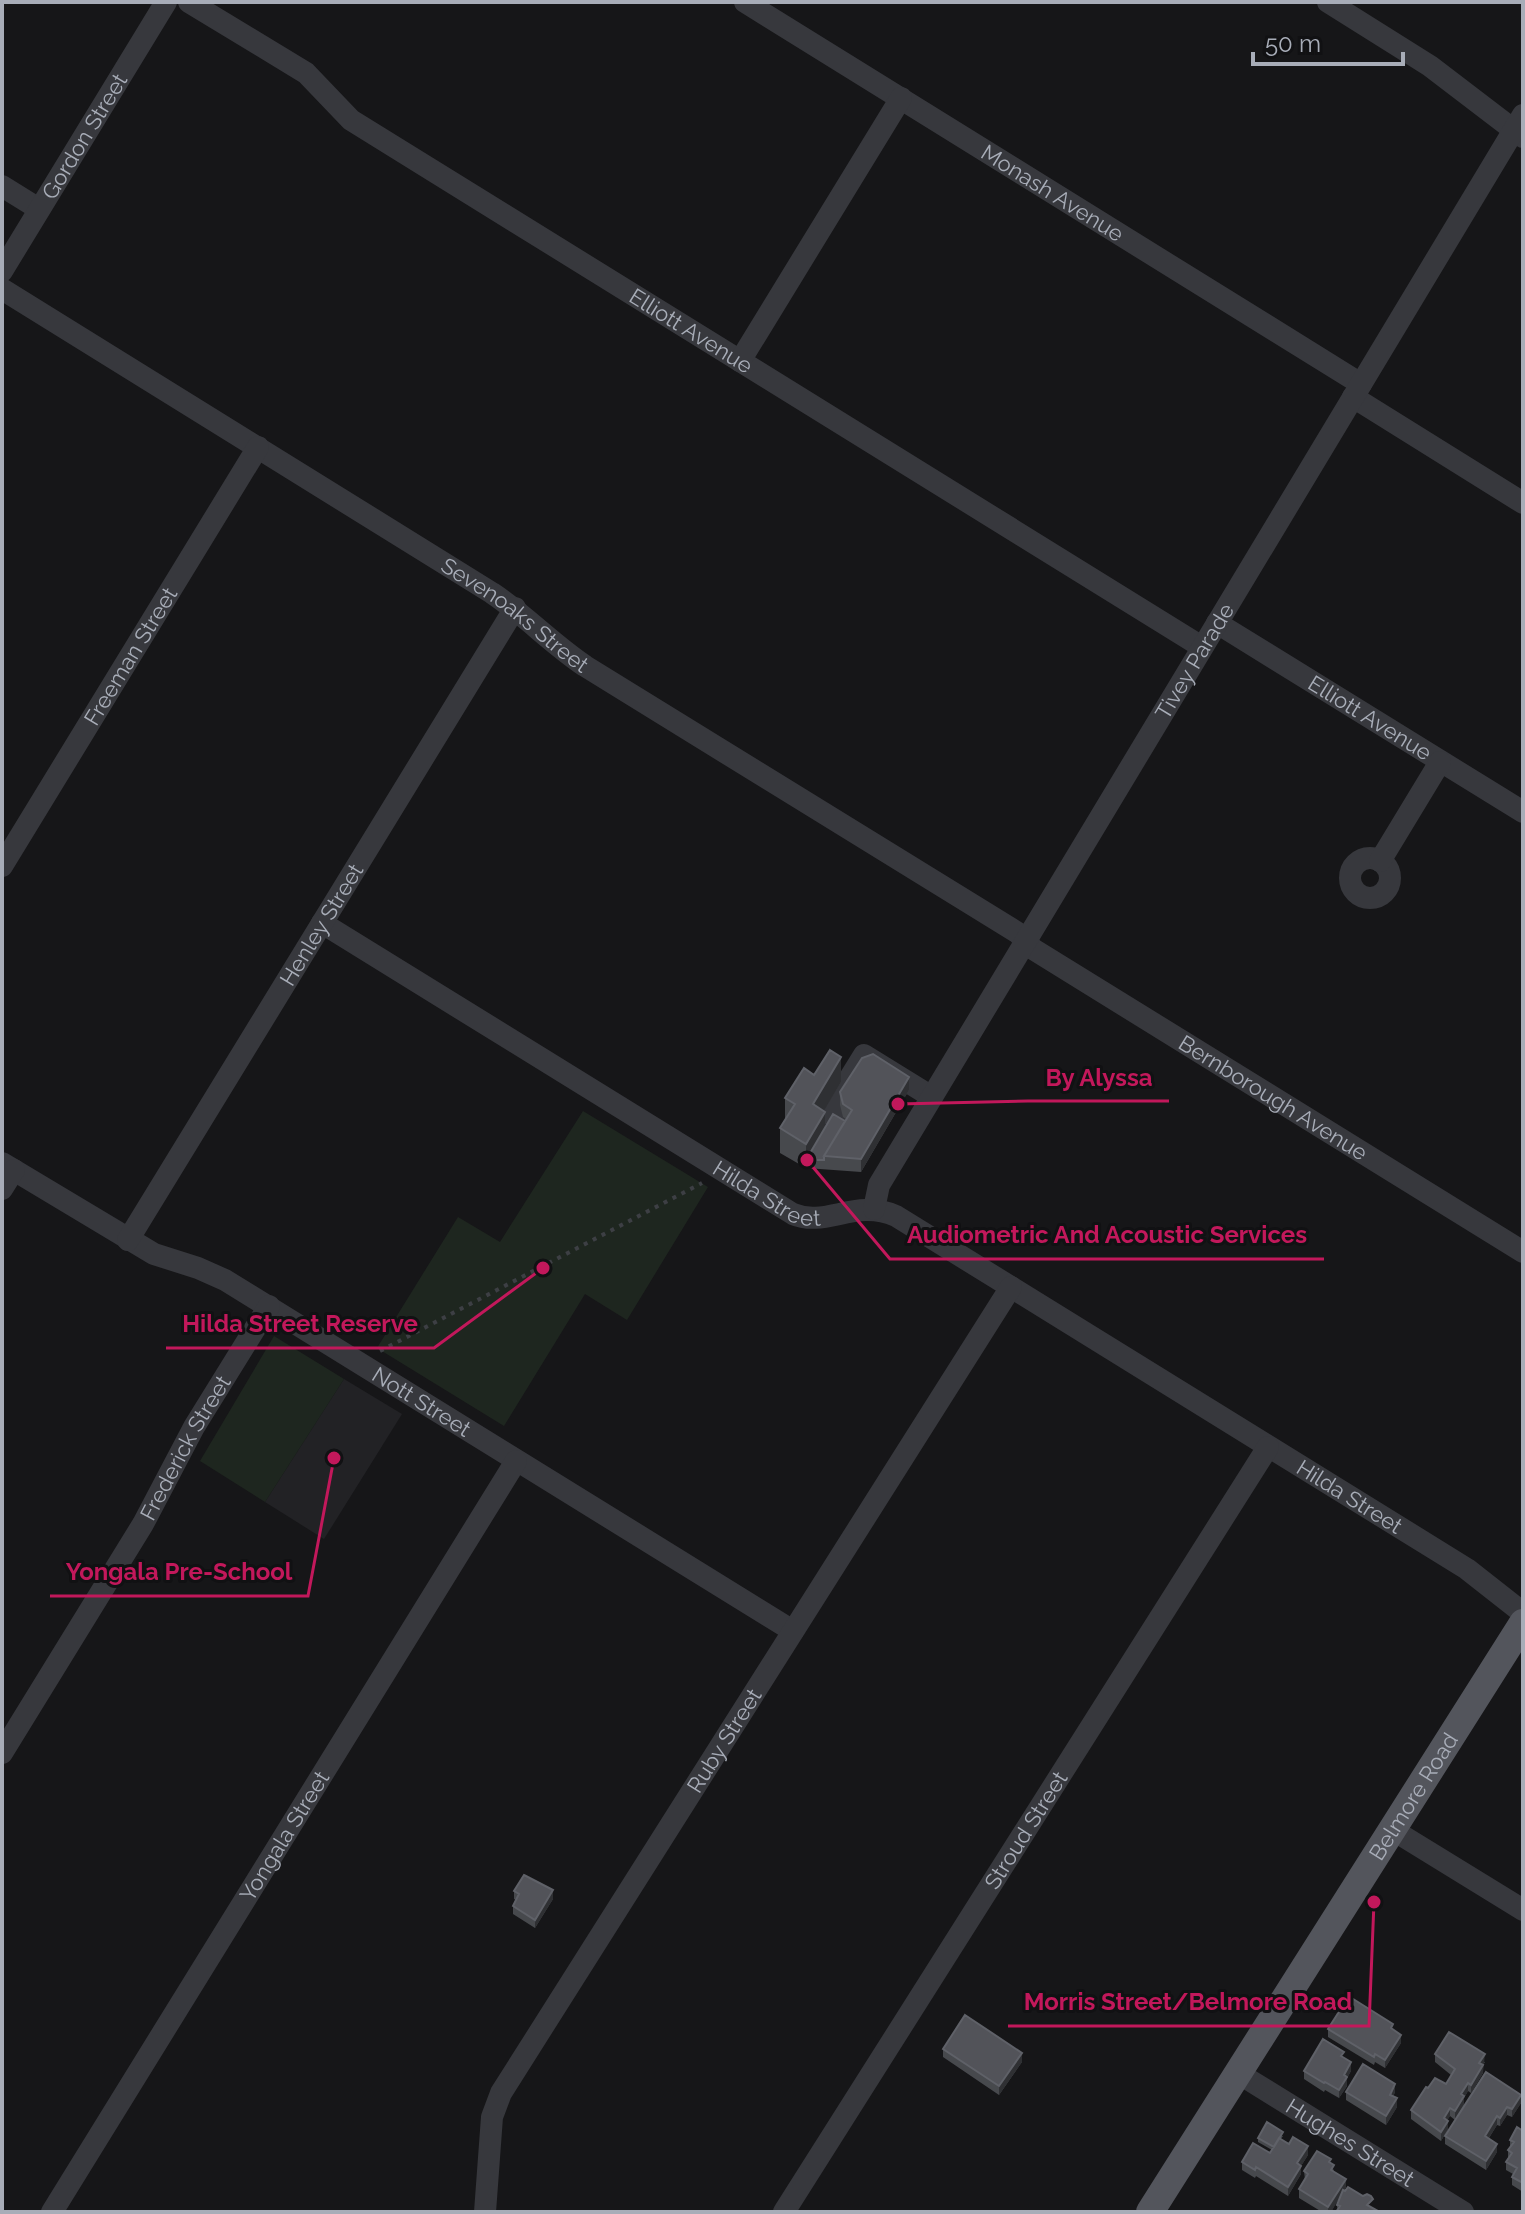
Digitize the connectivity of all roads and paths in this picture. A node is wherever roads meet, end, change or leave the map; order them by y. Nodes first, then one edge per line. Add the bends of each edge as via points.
1 (166, 2) edge
2 (189, 2) edge
3 (745, 2) edge
4 (1328, 2) edge
5 (901, 98) junction
6 (1520, 127) edge
7 (2, 186) edge
8 (39, 209) junction
9 (2, 271) edge
10 (2, 289) edge
11 (740, 361) junction
12 (1357, 390) junction
13 (258, 447) junction
14 (1523, 503) edge
15 (515, 608) junction
16 (1217, 623) junction
17 (1202, 647) junction
18 (1440, 762) junction
19 (1523, 812) edge
20 (1380, 861) dead end
21 (2, 866) edge
22 (322, 923) junction
23 (1025, 941) junction
24 (932, 1097) junction
25 (847, 1126) edge
26 (6, 1174) edge
27 (704, 1182) dead end
28 (874, 1209) junction
29 (128, 1240) junction
30 (1523, 1252) edge
31 (1011, 1287) junction
32 (269, 1306) junction
33 (378, 1352) dead end
34 (1268, 1447) junction
35 (516, 1461) junction
36 (1467, 1569) junction
37 (1523, 1595) edge
38 (1523, 1613) edge
39 (1523, 1623) edge
40 (793, 1631) junction
41 (2, 1753) edge
42 (1393, 1830) junction
43 (1523, 1910) edge
44 (1238, 2073) junction
45 (52, 2212) edge
46 (485, 2212) edge
47 (784, 2212) edge
48 (1150, 2212) edge
49 (1463, 2212) edge

1 - 8 street, Gordon Street
2 - 11 street, Elliott Avenue via 306,73 351,120
3 - 5 street, Monash Avenue
4 - 6 street
5 - 11 street
5 - 12 street, Monash Avenue
6 - 12 street, Tivey Parade
7 - 8 street
8 - 9 street, Gordon Street
10 - 13 street, Sevenoaks Street
11 - 17 street, Elliott Avenue
12 - 14 street, Monash Avenue
12 - 16 street, Tivey Parade
13 - 15 street, Sevenoaks Street
13 - 21 street, Freeman Street
15 - 22 street, Henley Street
15 - 23 street, Sevenoaks Street via 575,659
16 - 17 street, Tivey Parade
16 - 18 street, Elliott Avenue
17 - 23 street, Tivey Parade
18 - 19 street, Elliott Avenue
18 - 20 street
22 - 28 street, Hilda Street via 793,1214 811,1218
22 - 29 street, Henley Street
23 - 24 street, Tivey Parade
23 - 30 street, Bernborough Avenue
24 - 25 street via 864,1055 828,1113
24 - 28 street, Tivey Parade via 879,1185
26 - 29 street, Nott Street
27 - 33 path
28 - 31 street, Hilda Street via 896,1216
29 - 32 street, Nott Street via 210,1272
31 - 34 street, Hilda Street
31 - 40 street, Ruby Street
32 - 35 street, Nott Street
32 - 41 street, Frederick Street
34 - 36 street, Hilda Street
34 - 47 street, Stroud Street
35 - 40 street, Nott Street
35 - 45 street, Yongala Street
36 - 37 street, Hilda Street
36 - 38 street, Hilda Street
39 - 42 main road, Belmore Road
40 - 46 street, Ruby Street via 501,2093 492,2117
42 - 43 street
42 - 44 main road, Belmore Road
44 - 48 main road, Belmore Road
44 - 49 street, Hughes Street

